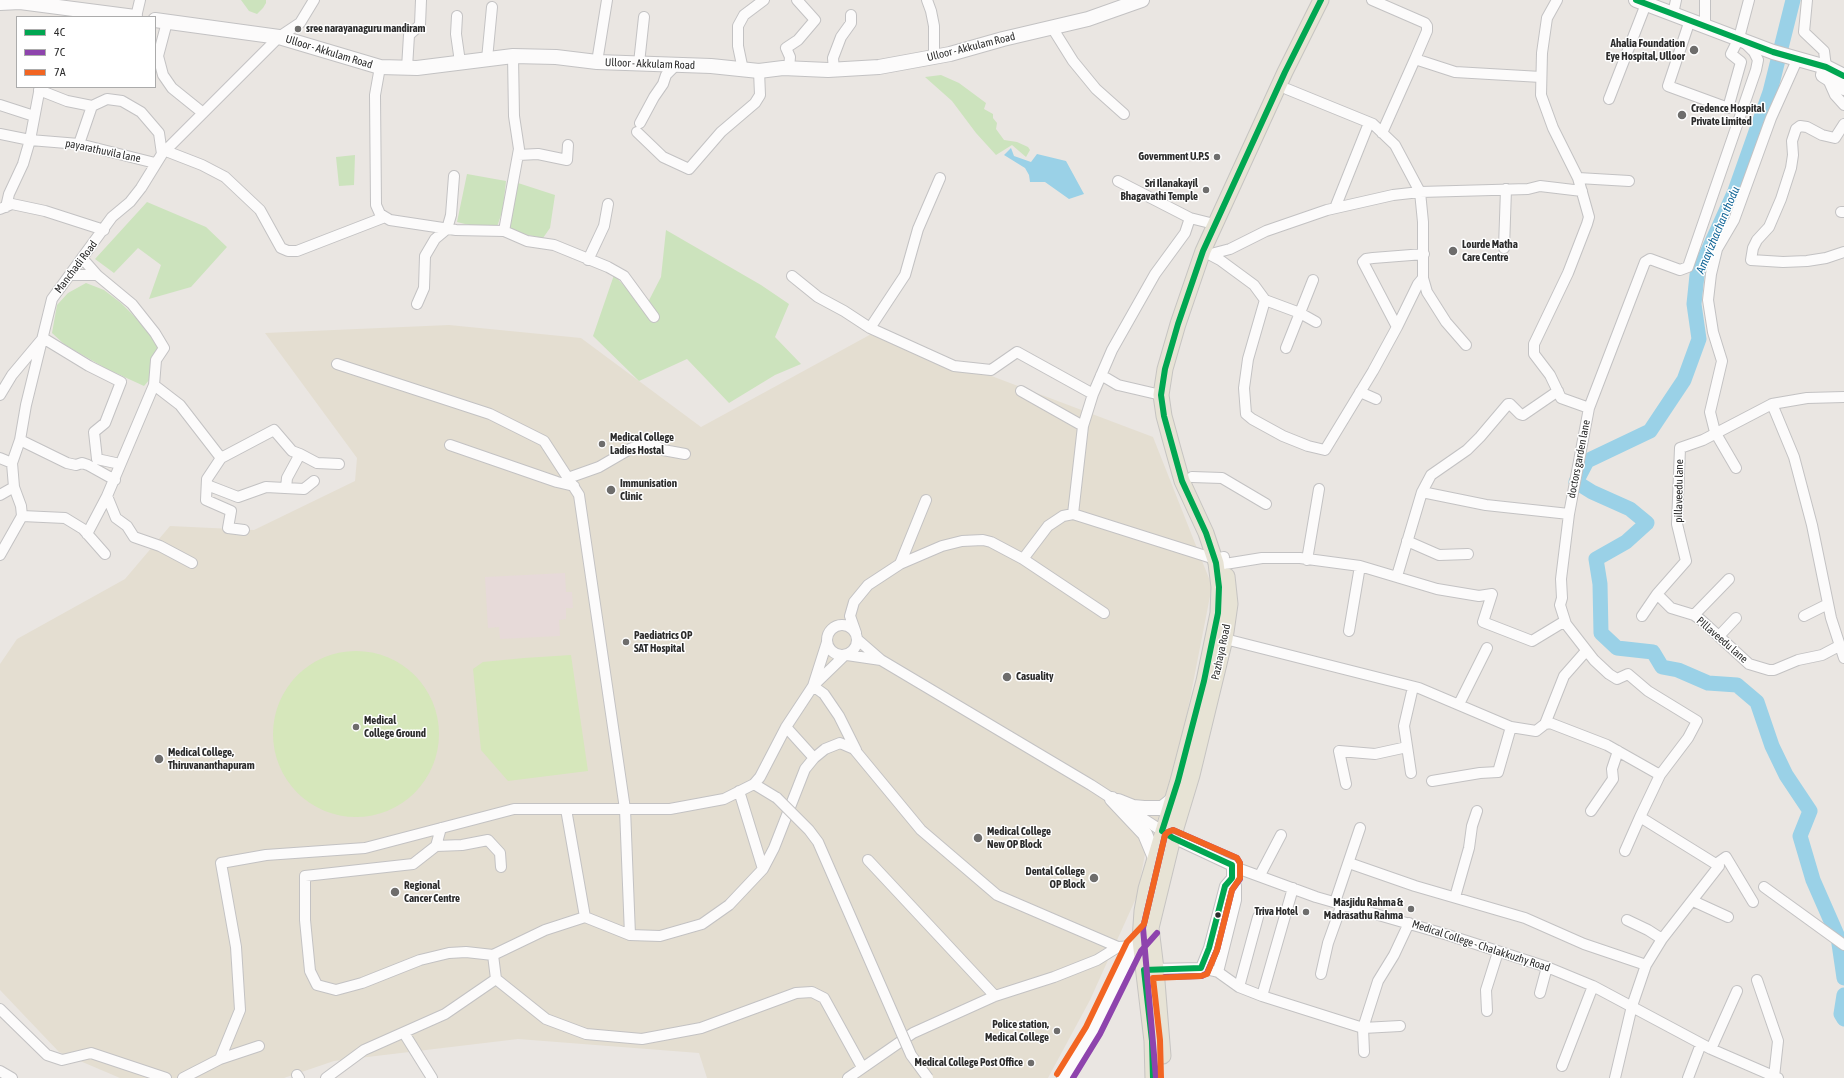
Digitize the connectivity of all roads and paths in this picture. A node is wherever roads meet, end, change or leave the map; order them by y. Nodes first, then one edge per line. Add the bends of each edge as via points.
1 (140, 0) edge
2 (314, 0) edge
3 (421, 0) edge
4 (607, 0) edge
5 (764, 0) edge
6 (797, 0) edge
7 (926, 0) edge
8 (1142, 0) edge
9 (1320, 0) edge
10 (1332, 0) edge
11 (1372, 0) edge
12 (1557, 0) edge
13 (1676, 0) edge
14 (1705, 0) edge
15 (1749, 0) edge
16 (1807, 0) edge
17 (1641, 2) edge
18 (0, 3) edge
19 (492, 7) dead end
20 (60, 8) edge
21 (1673, 14) junction
22 (851, 15) dead end
23 (127, 16) edge
24 (135, 16) edge
25 (457, 16) dead end
26 (644, 17) dead end
27 (1690, 20) junction
28 (161, 21) edge
29 (1705, 25) junction
30 (1053, 29) junction
31 (279, 37) junction
32 (1739, 38) junction
33 (514, 56) junction
34 (934, 58) junction
35 (487, 59) junction
36 (1415, 59) junction
37 (1794, 59) junction
38 (460, 62) junction
39 (597, 62) junction
40 (639, 63) junction
41 (157, 64) edge
42 (676, 64) junction
43 (380, 67) junction
44 (407, 68) junction
45 (789, 68) junction
46 (743, 70) junction
47 (834, 70) junction
48 (759, 71) junction
49 (1827, 72) junction
50 (1844, 76) edge
51 (1541, 77) junction
52 (39, 88) edge
53 (1844, 88) edge
54 (1287, 89) junction
55 (1609, 98) dead end
56 (0, 105) edge
57 (1844, 105) edge
58 (92, 106) junction
59 (203, 113) junction
60 (1124, 114) dead end
61 (34, 116) junction
62 (1369, 123) junction
63 (1844, 124) edge
64 (1382, 133) junction
65 (0, 134) edge
66 (30, 140) junction
67 (79, 144) junction
68 (568, 145) dead end
69 (164, 153) junction
70 (518, 155) junction
71 (155, 164) junction
72 (454, 176) dead end
73 (940, 178) dead end
74 (1578, 178) junction
75 (1118, 181) dead end
76 (1629, 181) dead end
77 (1506, 189) junction
78 (1582, 191) junction
79 (1420, 192) junction
80 (608, 204) dead end
81 (3, 208) edge
82 (1335, 208) junction
83 (385, 217) junction
84 (1190, 218) junction
85 (1214, 224) junction
86 (447, 228) junction
87 (104, 230) junction
88 (504, 231) junction
89 (1504, 248) dead end
90 (1207, 252) junction
91 (1844, 252) edge
92 (1424, 254) junction
93 (82, 258) junction
94 (588, 260) junction
95 (70, 275) junction
96 (97, 275) junction
97 (792, 276) dead end
98 (1423, 278) junction
99 (1313, 280) dead end
100 (1265, 300) junction
101 (417, 304) dead end
102 (1300, 313) junction
103 (654, 317) dead end
104 (1316, 322) dead end
105 (1397, 327) junction
106 (870, 328) junction
107 (43, 338) junction
108 (1466, 345) dead end
109 (1286, 348) dead end
110 (337, 364) dead end
111 (1101, 375) junction
112 (154, 385) junction
113 (1021, 391) dead end
114 (1558, 391) junction
115 (1360, 392) junction
116 (1093, 394) junction
117 (0, 395) edge
118 (1161, 396) junction
119 (1844, 397) edge
120 (1376, 399) dead end
121 (1772, 404) junction
122 (1589, 408) junction
123 (1083, 426) junction
124 (1715, 432) junction
125 (20, 440) junction
126 (450, 445) dead end
127 (300, 454) junction
128 (685, 454) dead end
129 (0, 458) edge
130 (221, 458) junction
131 (12, 462) junction
132 (120, 464) junction
133 (339, 464) dead end
134 (1736, 468) dead end
135 (1192, 477) junction
136 (114, 480) junction
137 (314, 481) dead end
138 (571, 482) junction
139 (207, 484) junction
140 (14, 487) junction
141 (286, 488) junction
142 (1319, 489) dead end
143 (1422, 492) junction
144 (0, 495) edge
145 (107, 496) junction
146 (926, 500) dead end
147 (1266, 504) dead end
148 (1073, 514) junction
149 (1569, 514) junction
150 (22, 516) junction
151 (244, 530) dead end
152 (87, 534) junction
153 (1407, 542) junction
154 (105, 554) dead end
155 (1468, 554) dead end
156 (0, 555) edge
157 (1023, 559) junction
158 (1221, 560) junction
159 (1307, 560) junction
160 (192, 563) dead end
161 (900, 564) junction
162 (1360, 566) junction
163 (1397, 576) junction
164 (1729, 579) dead end
165 (1657, 594) junction
166 (1828, 604) junction
167 (1104, 612) dead end
168 (1694, 615) junction
169 (1642, 616) dead end
170 (1804, 616) dead end
171 (1736, 618) dead end
172 (1565, 621) junction
173 (1349, 631) dead end
174 (1719, 636) junction
175 (857, 637) junction
176 (1225, 639) junction
177 (827, 642) junction
178 (1839, 646) junction
179 (1487, 648) dead end
180 (1586, 651) junction
181 (846, 655) junction
182 (1844, 658) edge
183 (880, 660) junction
184 (813, 686) junction
185 (1413, 686) junction
186 (1459, 704) junction
187 (1545, 724) junction
188 (786, 727) junction
189 (1510, 728) junction
190 (1407, 747) junction
191 (856, 750) junction
192 (1618, 751) junction
193 (814, 758) junction
194 (1410, 772) dead end
195 (1660, 774) junction
196 (1432, 781) dead end
197 (754, 784) junction
198 (1346, 784) dead end
199 (739, 791) junction
200 (1112, 798) junction
201 (1171, 801) junction
202 (566, 808) junction
203 (625, 809) junction
204 (1477, 811) dead end
205 (1591, 811) dead end
206 (1640, 817) junction
207 (441, 828) junction
208 (1360, 828) dead end
209 (1281, 834) dead end
210 (1168, 835) junction
211 (436, 846) junction
212 (1625, 851) dead end
213 (1155, 858) junction
214 (868, 860) dead end
215 (1349, 862) junction
216 (1716, 864) junction
217 (1232, 865) junction
218 (501, 867) dead end
219 (763, 868) junction
220 (1260, 875) junction
221 (1232, 878) junction
222 (1764, 887) dead end
223 (1293, 888) junction
224 (1455, 897) junction
225 (1694, 901) junction
226 (1753, 902) dead end
227 (1338, 903) junction
228 (1258, 916) dead end
229 (1728, 916) dead end
230 (585, 917) junction
231 (1626, 920) dead end
232 (1410, 923) junction
233 (1151, 928) junction
234 (630, 935) junction
235 (1662, 939) junction
236 (1137, 943) junction
237 (1844, 944) edge
238 (1118, 947) junction
239 (1498, 952) junction
240 (492, 955) junction
241 (1646, 965) junction
242 (1547, 967) junction
243 (1201, 968) junction
244 (1150, 969) junction
245 (1218, 972) junction
246 (1321, 974) dead end
247 (496, 979) junction
248 (1757, 980) dead end
249 (1593, 986) junction
250 (1239, 987) junction
251 (1738, 991) dead end
252 (1540, 993) dead end
253 (995, 996) junction
254 (1262, 996) junction
255 (1632, 1006) junction
256 (0, 1009) edge
257 (1487, 1011) dead end
258 (1400, 1026) dead end
259 (1363, 1028) junction
260 (404, 1033) junction
261 (1701, 1044) junction
262 (259, 1046) dead end
263 (1711, 1049) junction
264 (1364, 1052) dead end
265 (220, 1059) junction
266 (1562, 1066) dead end
267 (862, 1067) junction
268 (0, 1071) edge
269 (1776, 1077) edge
270 (12, 1078) edge
271 (166, 1078) edge
272 (183, 1078) edge
273 (326, 1078) edge
274 (432, 1078) edge
275 (848, 1078) edge
276 (928, 1078) edge
277 (1064, 1078) edge
278 (1153, 1078) edge
279 (1164, 1078) edge
280 (1615, 1078) edge
281 (1688, 1078) edge

1 - 24 street
2 - 31 street, Manchadi Road via 300,23
3 - 44 street via 420,25 409,35
4 - 39 street
5 - 46 street via 744,16 736,31
6 - 45 street via 815,20 798,40 786,48 790,57
7 - 34 street via 934,26
8 - 30 main road, Ulloor - Akkulam Road
9 - 85 main road
10 - 54 main road, Pazhaya Road
11 - 36 street via 1425,23 1427,31
12 - 51 street, doctors garden lane via 1547,18
13 - 21 street
14 - 29 street
15 - 32 street
16 - 49 street via 1804,32 1824,51
17 - 21 main road
17 - 55 street
18 - 20 main road via 20,2
19 - 35 street
20 - 23 main road
21 - 27 main road
22 - 47 street via 850,23 833,58
25 - 38 street via 456,34
26 - 40 street
27 - 29 main road
27 - 32 street via 1668,86 1728,108 1741,62 1731,54
28 - 31 main road, Ulloor - Akkulam Road
28 - 41 street
29 - 32 main road
30 - 34 main road, Ulloor - Akkulam Road via 1018,35
30 - 60 street via 1073,61 1096,89
31 - 43 main road, Ulloor - Akkulam Road
31 - 59 street, Manchadi Road
32 - 37 main road
32 - 122 street via 1754,52 1758,60 1756,70 1688,267 1680,270 1650,259 1645,262
33 - 35 main road, Ulloor - Akkulam Road
33 - 39 main road, Ulloor - Akkulam Road via 556,57
33 - 70 street via 514,116
34 - 47 main road, Ulloor - Akkulam Road via 879,67
35 - 38 main road, Ulloor - Akkulam Road
36 - 51 street via 1455,72
36 - 64 street
37 - 49 main road
37 - 124 street via 1734,220 1717,249 1711,274 1708,300 1713,332 1722,361 1710,412
38 - 44 main road, Ulloor - Akkulam Road
39 - 40 main road, Ulloor - Akkulam Road
40 - 42 main road, Ulloor - Akkulam Road
41 - 59 street via 172,88
42 - 46 main road, Ulloor - Akkulam Road
42 - 48 street via 666,75 638,127 663,157 689,169 720,132 755,103 760,95
43 - 44 main road, Ulloor - Akkulam Road
43 - 83 street via 375,95 376,205
45 - 47 main road, Ulloor - Akkulam Road
45 - 48 main road, Ulloor - Akkulam Road
46 - 48 main road, Ulloor - Akkulam Road
49 - 50 main road
49 - 53 main road
49 - 57 street via 1835,95
51 - 74 street, doctors garden lane via 1541,95
52 - 58 street via 67,101
52 - 61 street
54 - 62 street
54 - 90 main road, Pazhaya Road
56 - 61 street
58 - 67 street
58 - 69 street via 107,99 122,101 141,112 159,133
59 - 69 street, Manchadi Road
61 - 66 street
62 - 64 street
62 - 82 street
63 - 91 street via 1835,138 1807,127 1800,126 1796,129 1792,141 1791,168 1781,199 1769,227 1753,248 1751,260 1807,261
64 - 79 street via 1395,145
65 - 66 street, payarathuvila lane
66 - 67 street, payarathuvila lane
66 - 81 street via 23,164
67 - 71 street, payarathuvila lane
68 - 70 street via 567,160 538,154
69 - 71 street, Manchadi Road
69 - 83 street via 202,165 225,177 260,210 281,248 288,251 297,250
70 - 88 street
71 - 87 street, Manchadi Road via 141,188 130,202 112,217
72 - 86 street via 451,215
73 - 106 street via 918,229 905,275
74 - 76 street
74 - 78 street, doctors garden lane
75 - 84 street
77 - 78 street via 1540,186
77 - 79 street
77 - 89 street
78 - 114 street, doctors garden lane via 1589,217 1588,224 1534,344 1534,354 1544,365
79 - 82 street via 1392,195
79 - 92 street
80 - 94 street via 604,226
81 - 87 street via 12,204 45,211
82 - 90 street via 1266,231 1230,249
83 - 86 street
84 - 85 street
84 - 111 street via 1185,233 1154,274
85 - 90 main road
86 - 88 street
86 - 101 street via 435,239 424,256 424,288
87 - 93 street, Manchadi Road
88 - 94 street via 527,241 554,245
90 - 100 street via 1254,284
90 - 118 main road via 1178,324 1165,369
90 - 135 main road, Pazhaya Road via 1172,390 1172,410 1176,428
92 - 98 street
92 - 105 street via 1373,258 1363,262
93 - 95 street, Manchadi Road
93 - 96 street
94 - 103 street via 624,276
95 - 96 street
95 - 107 street, Manchadi Road via 52,299
96 - 112 street via 132,304 164,348 156,360
97 - 106 street via 818,297 844,310
98 - 105 street
98 - 108 street via 1427,292 1438,310
99 - 102 street
100 - 102 street
100 - 115 street via 1248,359 1244,388 1246,414 1283,436 1325,450
102 - 104 street
102 - 109 street
105 - 115 street
106 - 116 street via 954,366 991,370 1017,352
107 - 117 street via 12,375
107 - 125 street, Manchadi Road
107 - 132 street via 121,382 105,424 94,432 97,459
110 - 138 street via 497,418 544,441
111 - 116 street
111 - 118 street via 1118,385
112 - 130 street via 180,405
112 - 132 street
113 - 123 street
114 - 122 street, doctors garden lane via 1561,398 1567,402 1576,402
114 - 143 street via 1523,414 1508,404 1480,437 1431,475
115 - 120 street
116 - 123 street
118 - 158 main road via 1182,481
119 - 121 street via 1807,398
121 - 124 street via 1742,421
121 - 166 street via 1794,457 1812,525
122 - 149 street, doctors garden lane
123 - 148 street
124 - 134 street
124 - 165 street, pillaveedu lane via 1703,440 1680,448 1677,524 1686,561
125 - 131 street, Manchadi Road
125 - 136 street via 67,463 88,465
126 - 138 street via 556,482
127 - 130 street via 292,451 274,430
127 - 133 street via 317,463
127 - 141 street via 287,478
128 - 138 street via 664,450 649,442 630,449
129 - 131 street
130 - 139 street via 207,478
131 - 140 street, Manchadi Road
132 - 136 street
135 - 147 street via 1222,478
135 - 158 main road, Pazhaya Road via 1218,540
136 - 145 street
137 - 141 street via 304,488
138 - 203 street via 579,495
139 - 141 street via 238,497 266,487
139 - 151 street via 206,500 231,511 228,528
140 - 144 street
140 - 150 street, Manchadi Road
142 - 159 street
143 - 149 street via 1486,505
143 - 153 street
145 - 152 street
145 - 160 street via 116,518 127,526 134,537 160,546
146 - 161 street
148 - 157 street via 1062,516 1048,526
148 - 158 street
149 - 172 street, doctors garden lane via 1560,579 1560,605
150 - 152 street via 65,518
150 - 156 street
152 - 154 street
153 - 155 street via 1439,555
153 - 163 street
157 - 161 street via 983,540 942,546
157 - 167 street
158 - 159 street via 1278,557
158 - 176 main road, Pazhaya Road via 1230,604
158 - 201 main road via 1214,633 1191,733
159 - 162 street
161 - 175 street via 868,585 854,602 850,616
162 - 163 street
162 - 173 street
163 - 172 street via 1436,588 1479,596 1492,594 1482,622 1532,640
164 - 168 street
165 - 168 street, PIllaveedu lane via 1671,608
165 - 169 street
166 - 170 street
166 - 178 street
168 - 174 street, PIllaveedu lane
171 - 174 street
172 - 180 street, doctors garden lane
174 - 178 street, PIllaveedu lane via 1749,664 1769,670 1822,654
175 - 177 street via 850,627 841,625 833,628
175 - 181 street via 853,652
175 - 183 street
176 - 185 street
176 - 210 main road, Pazhaya Road via 1192,775
177 - 181 street via 834,653
177 - 184 street
178 - 182 street
179 - 186 street
180 - 187 street via 1564,676
180 - 195 street, doctors garden lane via 1609,674 1617,679 1628,674 1648,691 1697,721 1688,738
181 - 183 street
181 - 184 street
183 - 200 street, Medical College - Chalakkuzhy Road
184 - 188 street
184 - 191 street via 824,694
185 - 186 street
185 - 190 street via 1404,726
186 - 189 street
187 - 189 street via 1536,731
187 - 192 street via 1550,723
188 - 193 street
188 - 197 street
189 - 196 street via 1498,772
190 - 194 street
190 - 198 street via 1375,754 1339,751
191 - 193 street via 840,743 825,749
191 - 238 street via 921,830 997,895
192 - 195 street
192 - 205 street via 1612,769 1613,778
193 - 219 street via 805,769 774,848
195 - 206 street
197 - 199 street
197 - 276 street, bridge via 777,798 810,830 818,842 911,1055
199 - 203 street via 724,799 670,809
199 - 219 street
200 - 201 main road via 1133,807 1144,808 1162,808
200 - 210 street, Medical College - Chalakkuzhy Road
200 - 213 main road via 1145,834
201 - 210 main road
202 - 203 street
202 - 207 street via 514,809
202 - 230 street
203 - 234 street
204 - 224 street
206 - 212 street
206 - 216 street
207 - 211 street
207 - 265 street via 365,848 266,855 221,862 236,947 240,1010
208 - 215 street
209 - 220 street
210 - 213 main road
210 - 217 street, Medical College - Chalakkuzhy Road
210 - 233 main road
211 - 218 street via 488,840 500,853
211 - 240 street via 413,864 305,876 305,920 310,971 317,984 336,990 436,956 466,952
213 - 236 main road
214 - 253 street
215 - 224 street via 1415,886
215 - 227 street
216 - 225 street via 1719,866
216 - 226 street via 1726,857
217 - 220 street, Medical College - Chalakkuzhy Road
217 - 221 street
219 - 234 street via 729,905 702,924 660,936
220 - 223 street, Medical College - Chalakkuzhy Road
221 - 243 street via 1225,886 1209,948
221 - 245 street via 1236,886 1236,900
222 - 237 street
223 - 227 street, Medical College - Chalakkuzhy Road
223 - 254 street
224 - 241 street via 1525,918 1584,944
225 - 229 street
225 - 235 street
227 - 232 street, Medical College - Chalakkuzhy Road
227 - 246 street
228 - 250 street
230 - 234 street
230 - 240 street via 545,930
231 - 235 street
232 - 239 street, Medical College - Chalakkuzhy Road
232 - 259 street via 1378,981
233 - 236 main road
233 - 244 main road
235 - 241 street
236 - 238 street
236 - 244 main road
236 - 277 main road via 1121,970 1093,1031
238 - 253 street via 1090,963
239 - 242 street, Medical College - Chalakkuzhy Road
239 - 257 street via 1486,990
240 - 247 street
241 - 255 street
242 - 249 street, Medical College - Chalakkuzhy Road
242 - 252 street
243 - 244 street
243 - 245 street
244 - 278 main road
244 - 279 main road
245 - 250 street
247 - 260 street via 445,1014
247 - 267 street via 546,1019 586,1034 642,1039 701,1028 796,993 812,992 824,998
248 - 269 street via 1778,1041
249 - 255 street, Medical College - Chalakkuzhy Road
249 - 266 street
250 - 254 street
251 - 263 street
253 - 267 street via 913,1033
254 - 259 street
255 - 261 street, Medical College - Chalakkuzhy Road
255 - 280 street
256 - 271 street via 47,1056 62,1060 91,1053
258 - 259 street
259 - 264 street
260 - 273 street via 364,1050
260 - 274 street
261 - 263 street, Medical College - Chalakkuzhy Road
261 - 281 street
262 - 265 street
263 - 269 street, Medical College - Chalakkuzhy Road
265 - 272 street
267 - 275 street
268 - 270 street

